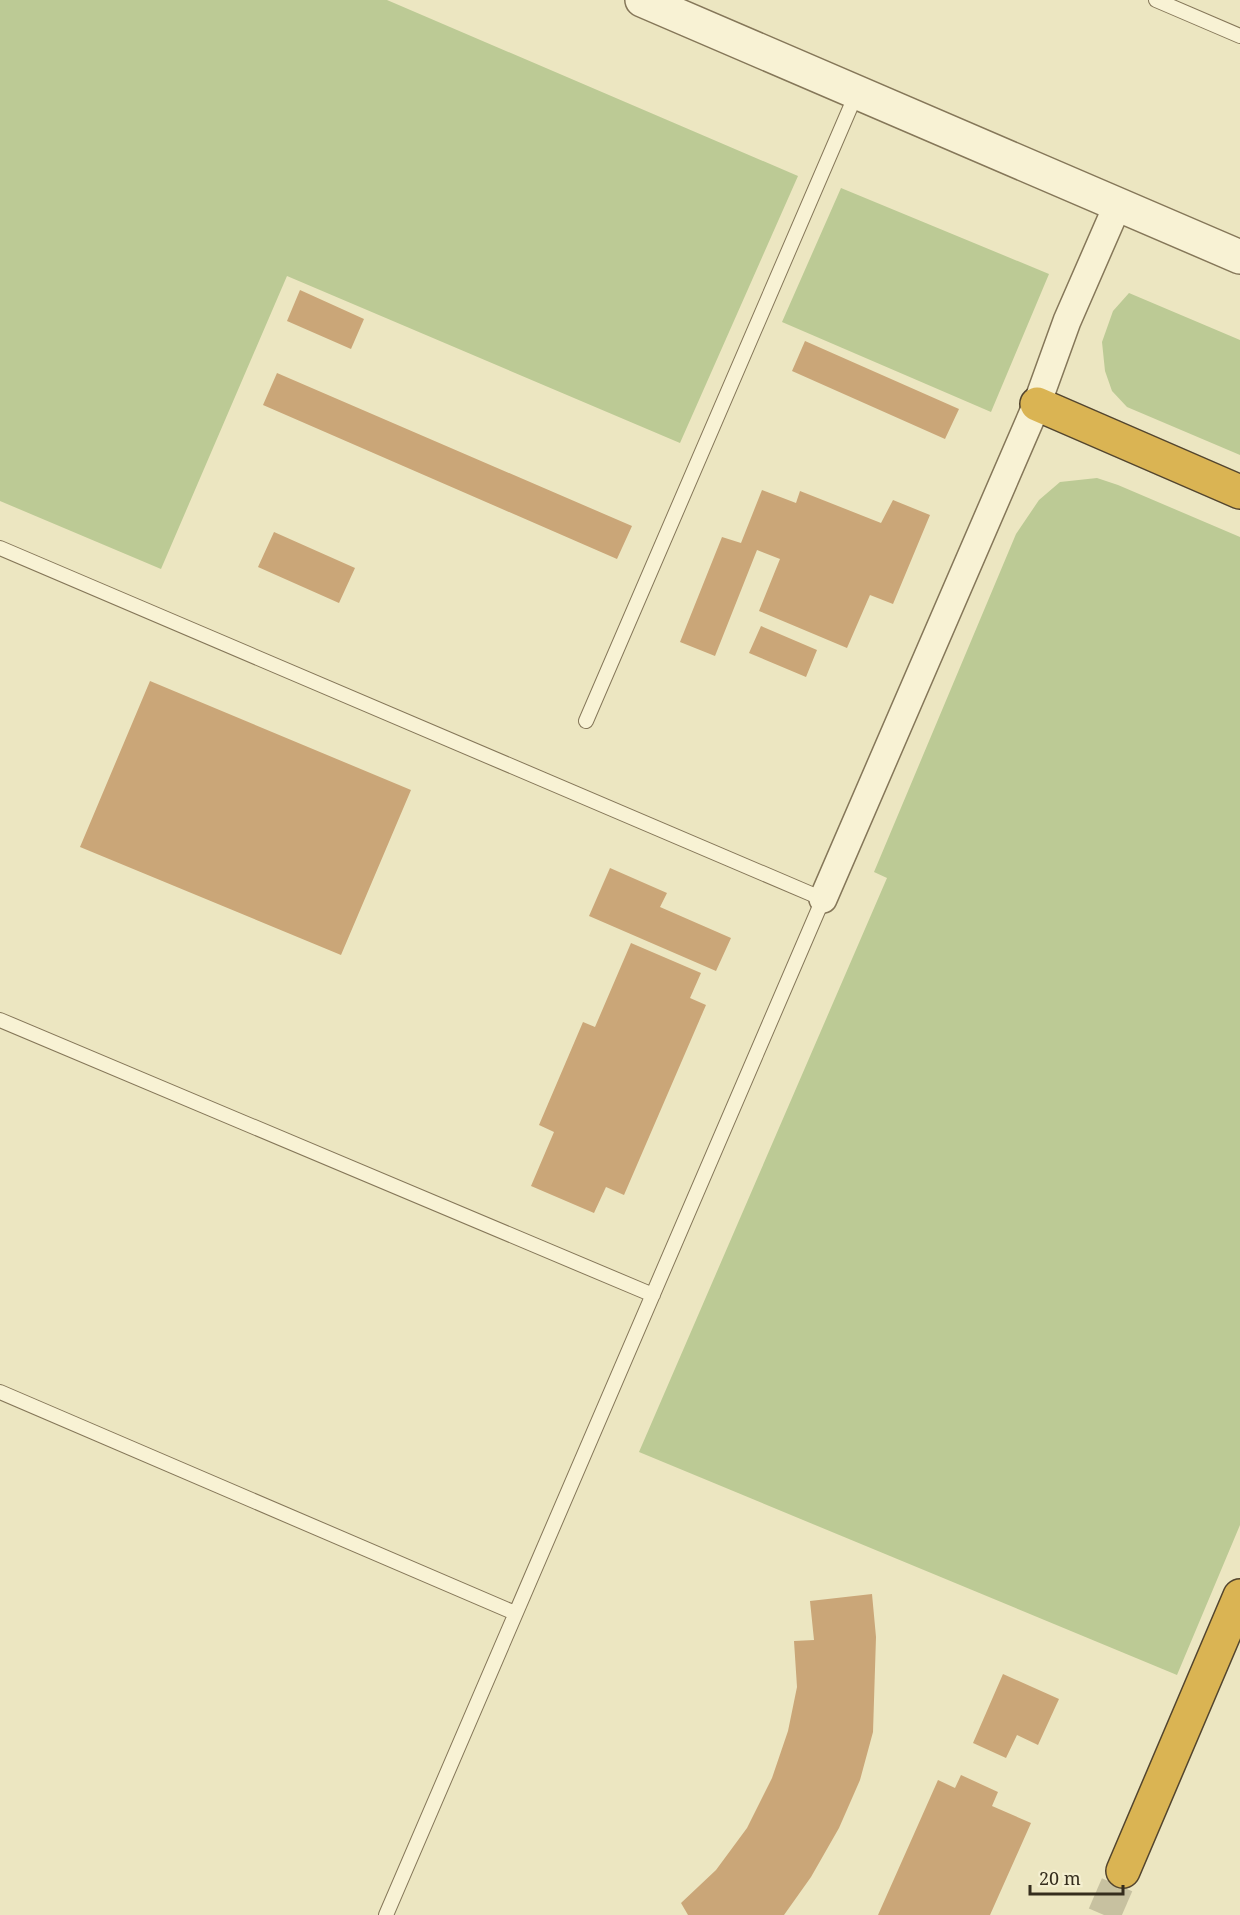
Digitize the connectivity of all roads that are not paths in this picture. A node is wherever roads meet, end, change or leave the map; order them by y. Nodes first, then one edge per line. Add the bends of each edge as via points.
1 (642, 0) edge
2 (1156, 0) edge
3 (1240, 36) edge
4 (857, 93) junction
5 (1118, 204) junction
6 (1240, 257) edge
7 (1037, 404) junction
8 (1240, 492) edge
9 (0, 548) edge
10 (586, 721) dead end
11 (823, 899) junction
12 (0, 1020) edge
13 (653, 1295) junction
14 (0, 1392) edge
15 (1240, 1596) edge
16 (515, 1613) junction
17 (1123, 1871) tunnel mouth
18 (386, 1915) edge

1 - 4 street
2 - 3 lane
4 - 5 street
4 - 10 lane
5 - 6 street
5 - 7 street via 1067,321
7 - 8 highway
7 - 11 street
9 - 11 lane
11 - 13 lane
12 - 13 lane
13 - 16 lane
14 - 16 lane
15 - 17 highway
16 - 18 lane

